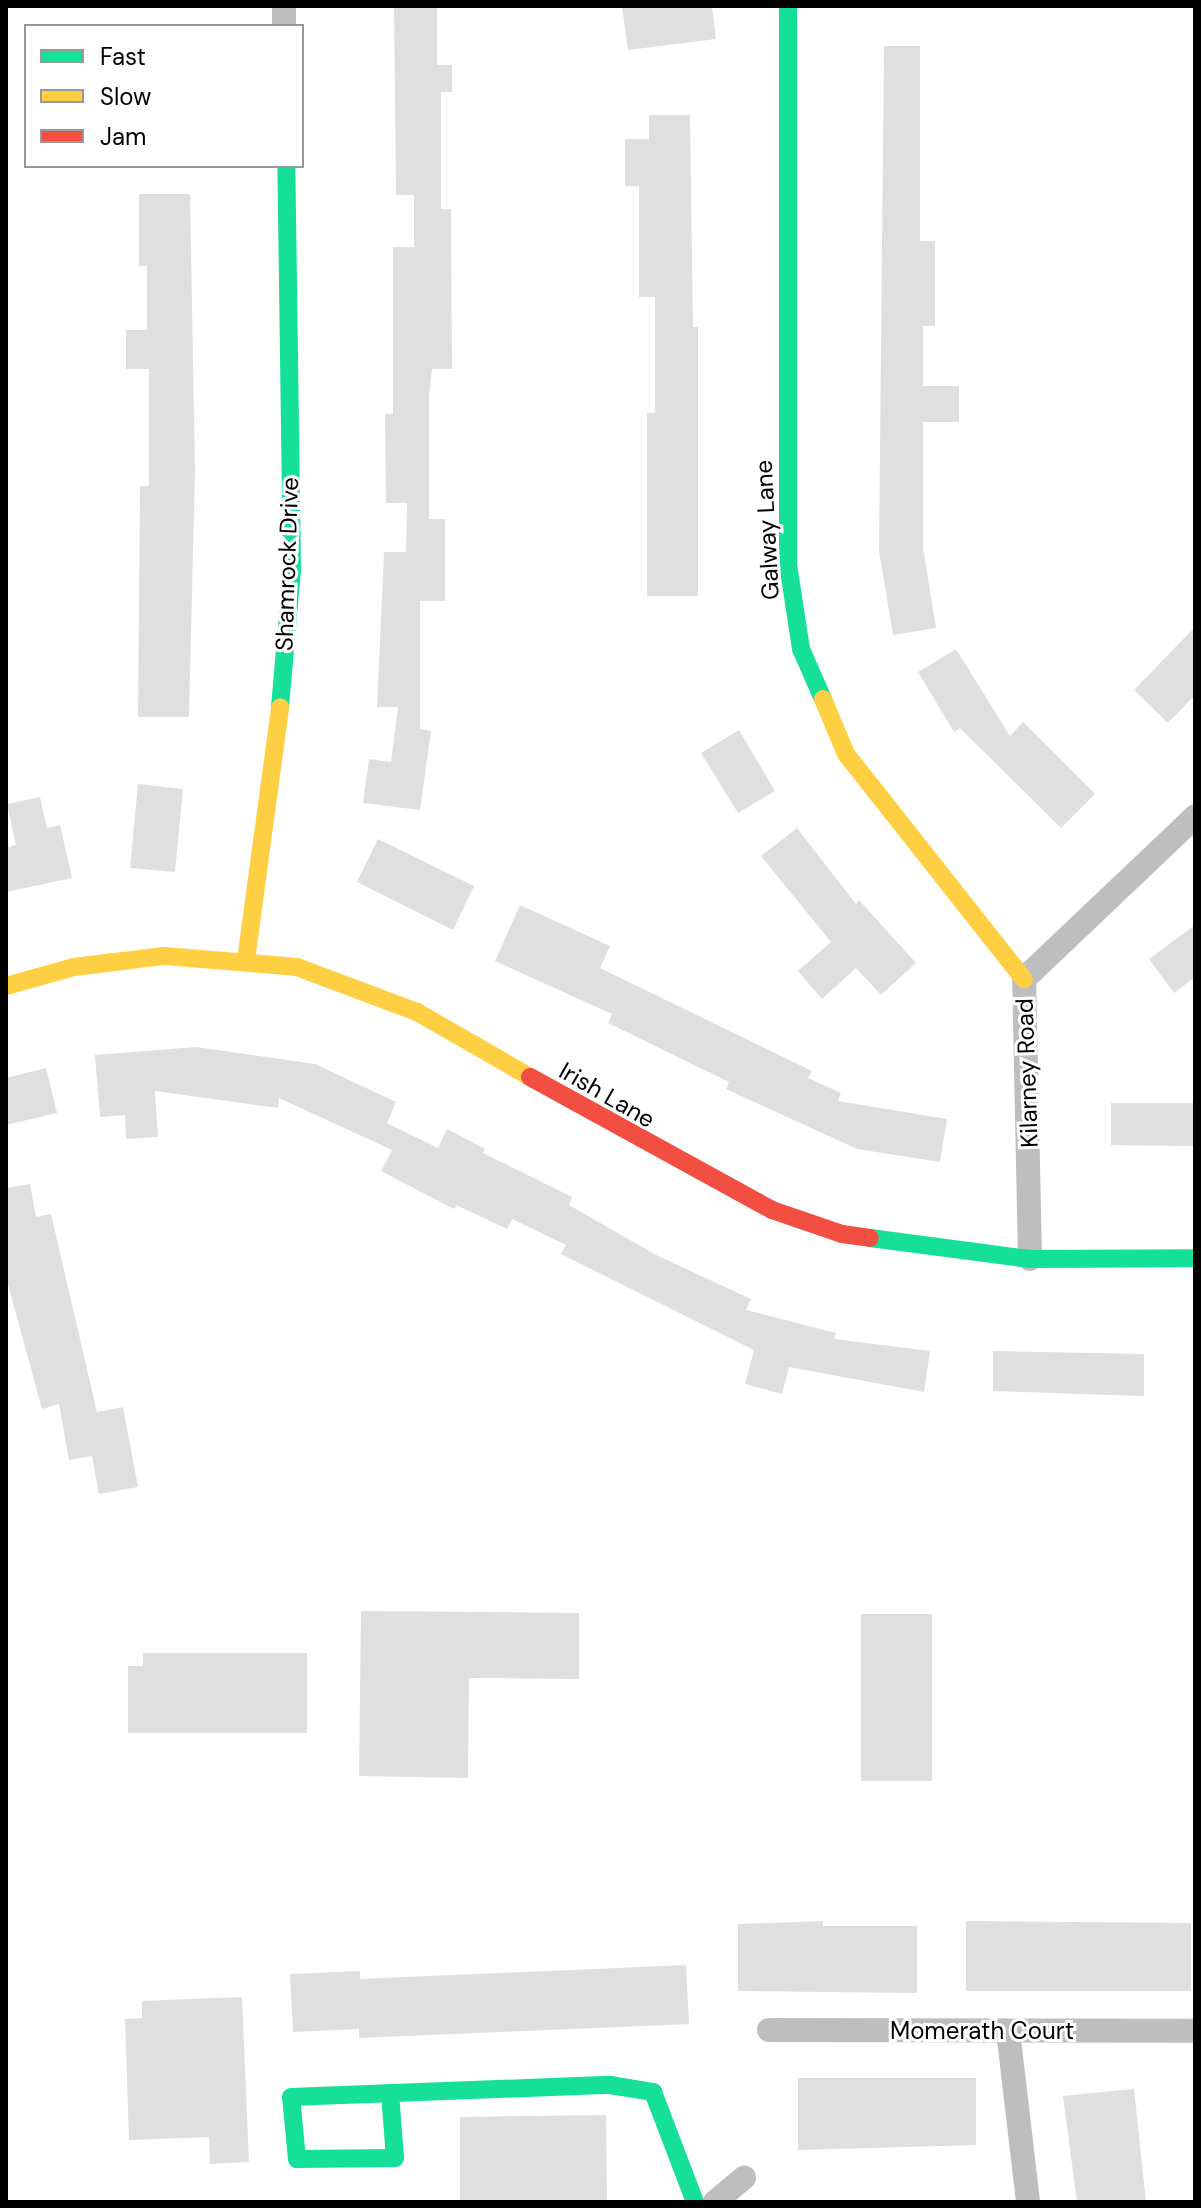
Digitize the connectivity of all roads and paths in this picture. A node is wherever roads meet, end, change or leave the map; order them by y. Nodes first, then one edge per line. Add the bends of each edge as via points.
1 (788, 6) edge
2 (286, 168) edge
3 (1195, 817) edge
4 (246, 960) junction
5 (1024, 979) junction
6 (6, 986) edge
7 (1195, 1258) edge
8 (1030, 1259) junction
9 (769, 2030) dead end
10 (1008, 2031) junction
11 (1195, 2031) edge
12 (390, 2093) junction
13 (744, 2178) dead end
14 (695, 2202) edge
15 (715, 2202) edge
16 (1028, 2202) edge

1 - 5 street, Galway Lane via 788,564 801,649 846,754
2 - 4 street, Shamrock Drive via 292,571 275,760
3 - 5 street, Kilarney Road
4 - 6 street, Irish Lane via 164,956 74,967
4 - 8 street, Irish Lane via 297,967 417,1012 670,1158 772,1210 842,1234
5 - 8 street, Kilarney Road
7 - 8 street, Irish Lane
9 - 10 street, Momerath Court
10 - 11 street, Momerath Court
10 - 16 street
12 - 12 street via 291,2097 297,2159 395,2158
12 - 14 street via 610,2085 653,2092
13 - 15 street

